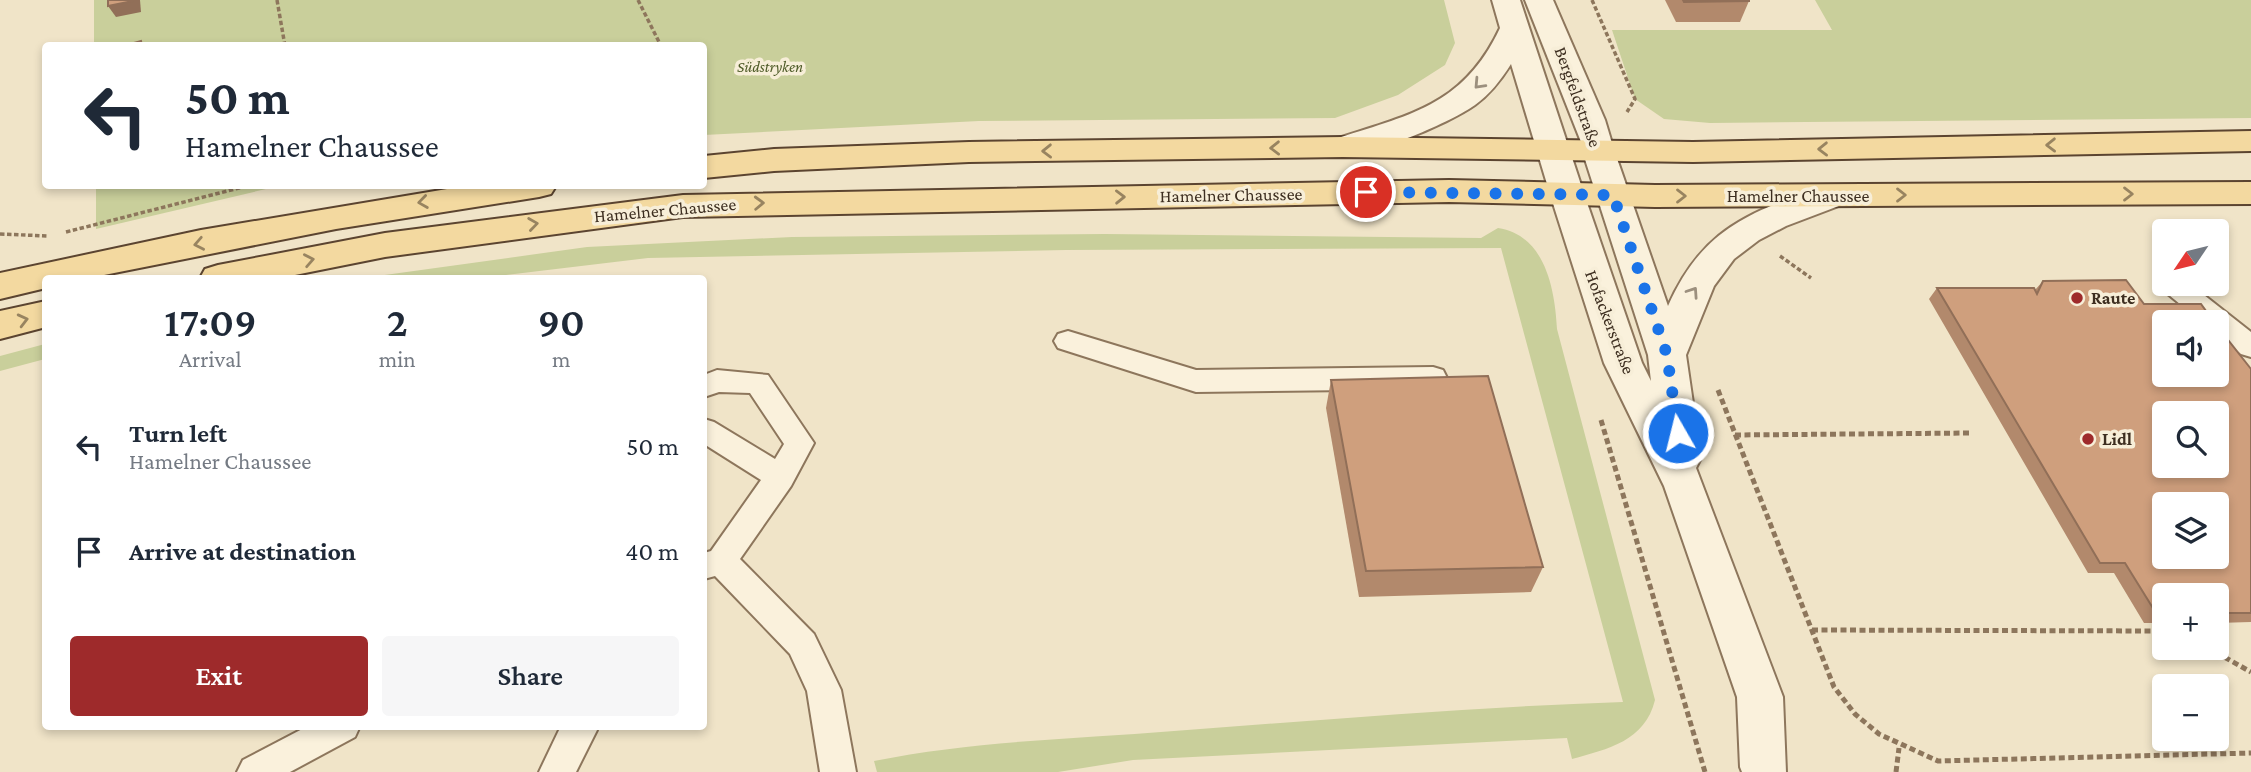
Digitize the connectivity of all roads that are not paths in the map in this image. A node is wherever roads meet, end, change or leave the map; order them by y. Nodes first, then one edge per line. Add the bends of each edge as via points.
1 (1539, 0) edge
2 (1511, 13) edge
3 (2251, 141) edge
4 (1343, 147) junction
5 (1554, 150) junction
6 (1598, 150) junction
7 (707, 167) edge
8 (517, 189) edge
9 (2251, 193) edge
10 (1567, 194) junction
11 (1613, 195) junction
12 (1832, 196) junction
13 (45, 275) edge
14 (233, 275) edge
15 (42, 276) edge
16 (0, 286) edge
17 (2188, 296) edge
18 (42, 315) edge
19 (0, 326) edge
20 (1068, 341) dead end
21 (2251, 346) edge
22 (1667, 355) junction
23 (1460, 378) edge
24 (707, 385) edge
25 (707, 432) edge
26 (779, 477) junction
27 (1685, 486) junction
28 (712, 563) edge
29 (335, 730) edge
30 (580, 730) edge
31 (1765, 770) edge
32 (254, 771) edge
33 (557, 772) edge
34 (838, 772) edge

1 - 6 street, Bergfeldstraße
2 -> 4 street via 1495,67 1469,95 1439,113
2 - 5 street, Bergfeldstraße
3 -> 6 main road
4 - 5 main road
4 -> 7 main road via 969,152
5 - 6 main road
5 - 10 street, Hofackerstraße
6 - 11 street, Bergfeldstraße
8 -> 13 main road via 391,206
12 -> 9 main road, Hamelner Chaussee
10 - 11 main road, Hamelner Chaussee
14 -> 10 main road, Hamelner Chaussee via 385,245 683,206 1421,191
10 - 27 street, Hofackerstraße via 1623,363
11 -> 12 main road, Hamelner Chaussee
11 - 22 street, Hofackerstraße
22 -> 12 street, Hofackerstraße via 1686,303 1721,250 1772,217
15 -> 16 main road
17 - 21 lane
19 -> 18 main road
20 - 23 lane via 1196,381
22 - 27 street, Hofackerstraße
24 - 26 lane via 718,381 758,383 799,443
25 - 26 lane
26 - 28 lane
27 - 31 street, Hofackerstraße via 1760,697
28 - 34 lane via 802,644 824,690
29 - 32 lane
30 - 33 lane

